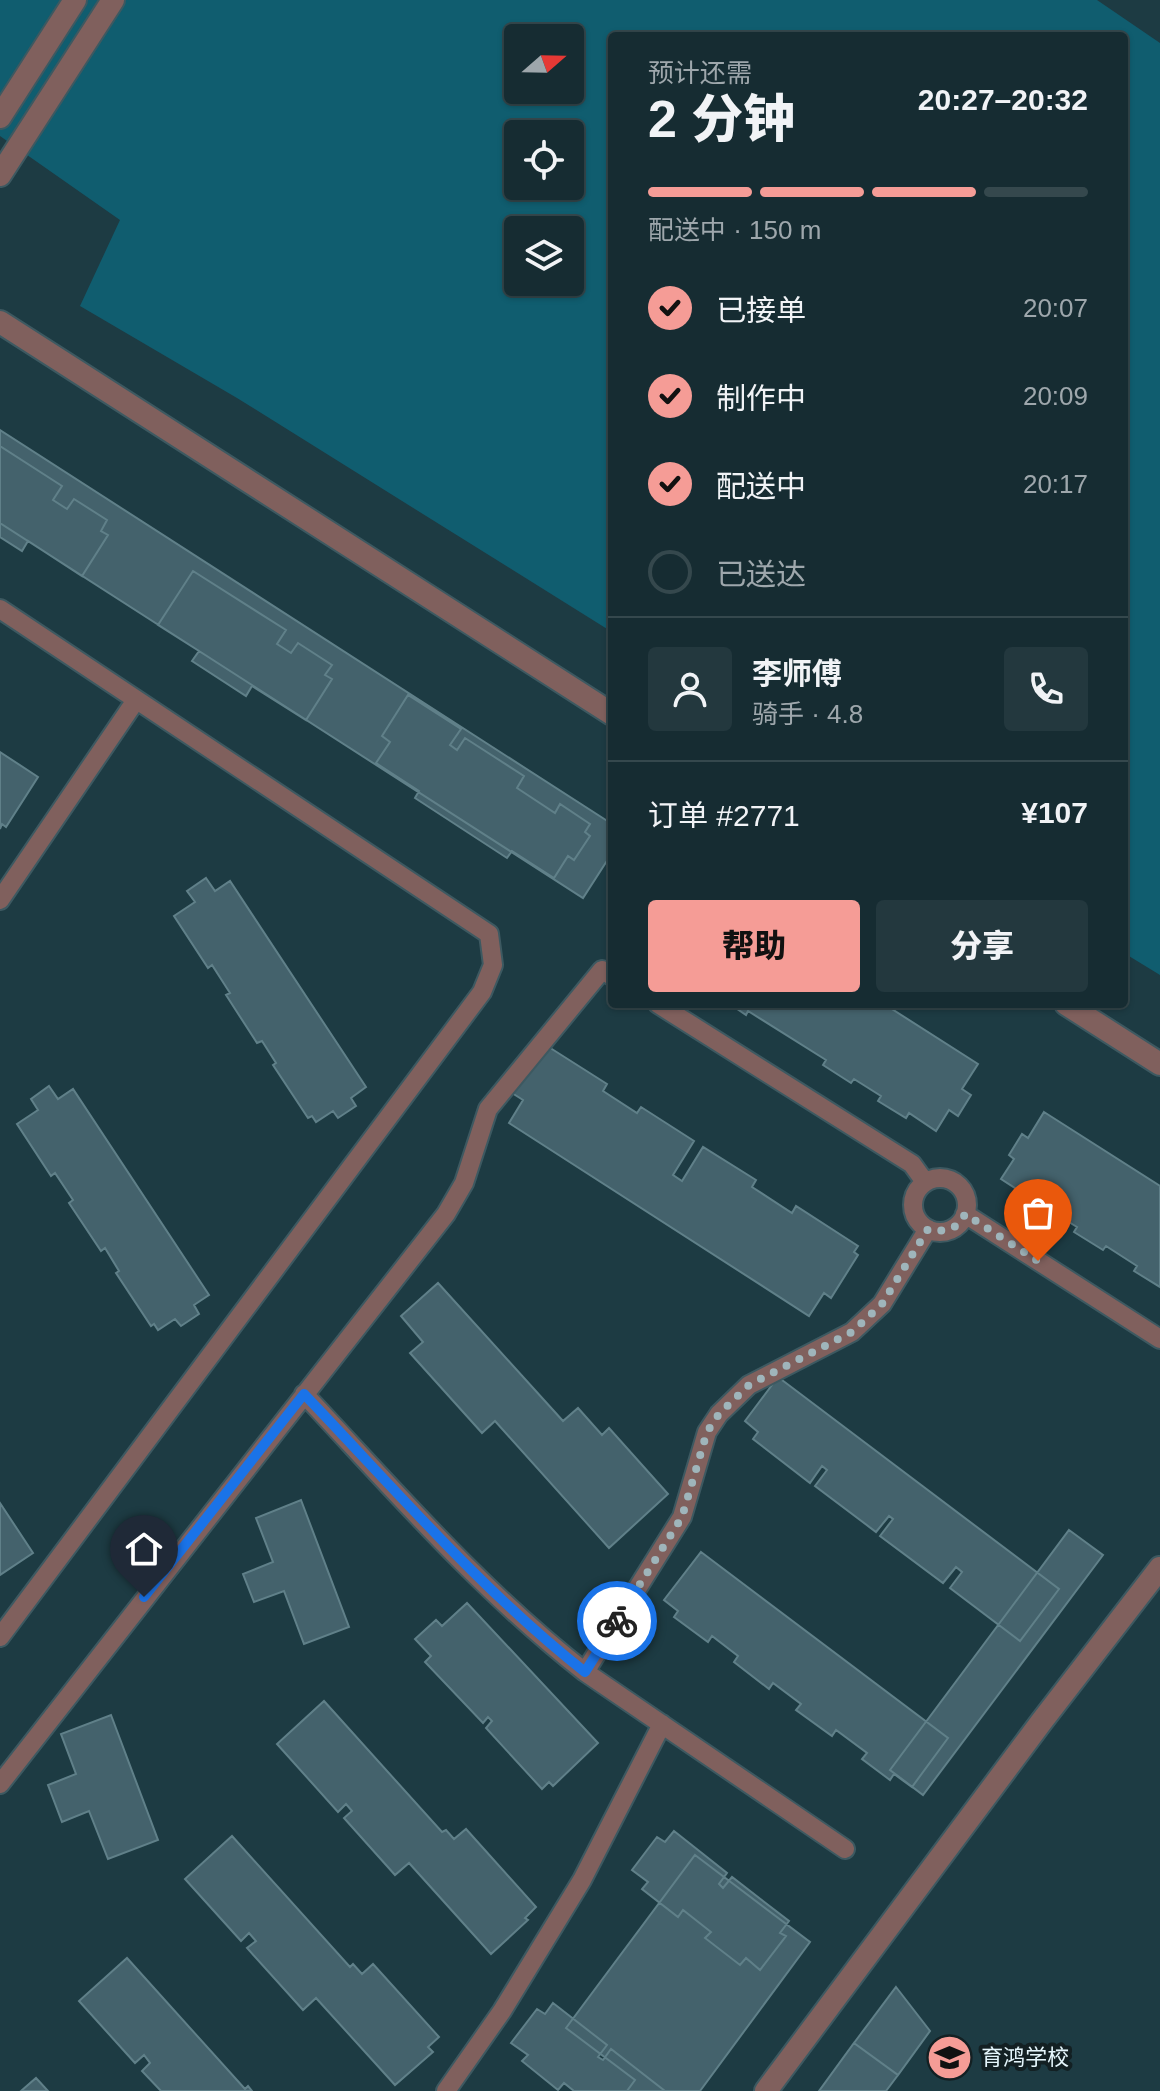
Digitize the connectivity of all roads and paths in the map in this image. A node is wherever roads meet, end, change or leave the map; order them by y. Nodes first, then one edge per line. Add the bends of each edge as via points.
1 (75, 0) edge
2 (113, 0) edge
3 (0, 117) edge
4 (4, 169) edge
5 (0, 322) edge
6 (0, 609) edge
7 (136, 700) junction
8 (608, 711) edge
9 (0, 900) edge
10 (608, 974) edge
11 (664, 1008) edge
12 (1072, 1008) edge
13 (1160, 1064) edge
14 (925, 1182) junction
15 (965, 1214) junction
16 (928, 1229) junction
17 (1160, 1339) edge
18 (304, 1394) junction
19 (1160, 1568) edge
20 (0, 1637) edge
21 (585, 1672) junction
22 (662, 1724) junction
23 (0, 1784) edge
24 (845, 1849) dead end
25 (446, 2091) edge
26 (766, 2091) edge

1 - 3 street
2 - 4 street
5 - 8 street
6 - 7 lane
7 - 9 lane
7 - 20 lane via 489,934 493,965 482,992
10 - 18 lane via 602,970 488,1109 464,1183 446,1214
11 - 14 lane via 912,1164
12 - 13 street
14 - 15 lane via 955,1182 966,1198
14 - 16 lane via 913,1200 919,1222
15 - 16 lane via 950,1230
15 - 17 lane
16 - 21 lane via 882,1304 852,1332 749,1385 719,1414 707,1432 682,1517
18 - 21 lane via 471,1571
18 - 23 lane
19 - 26 street
21 - 22 lane
22 - 24 lane
22 - 25 lane via 582,1880

